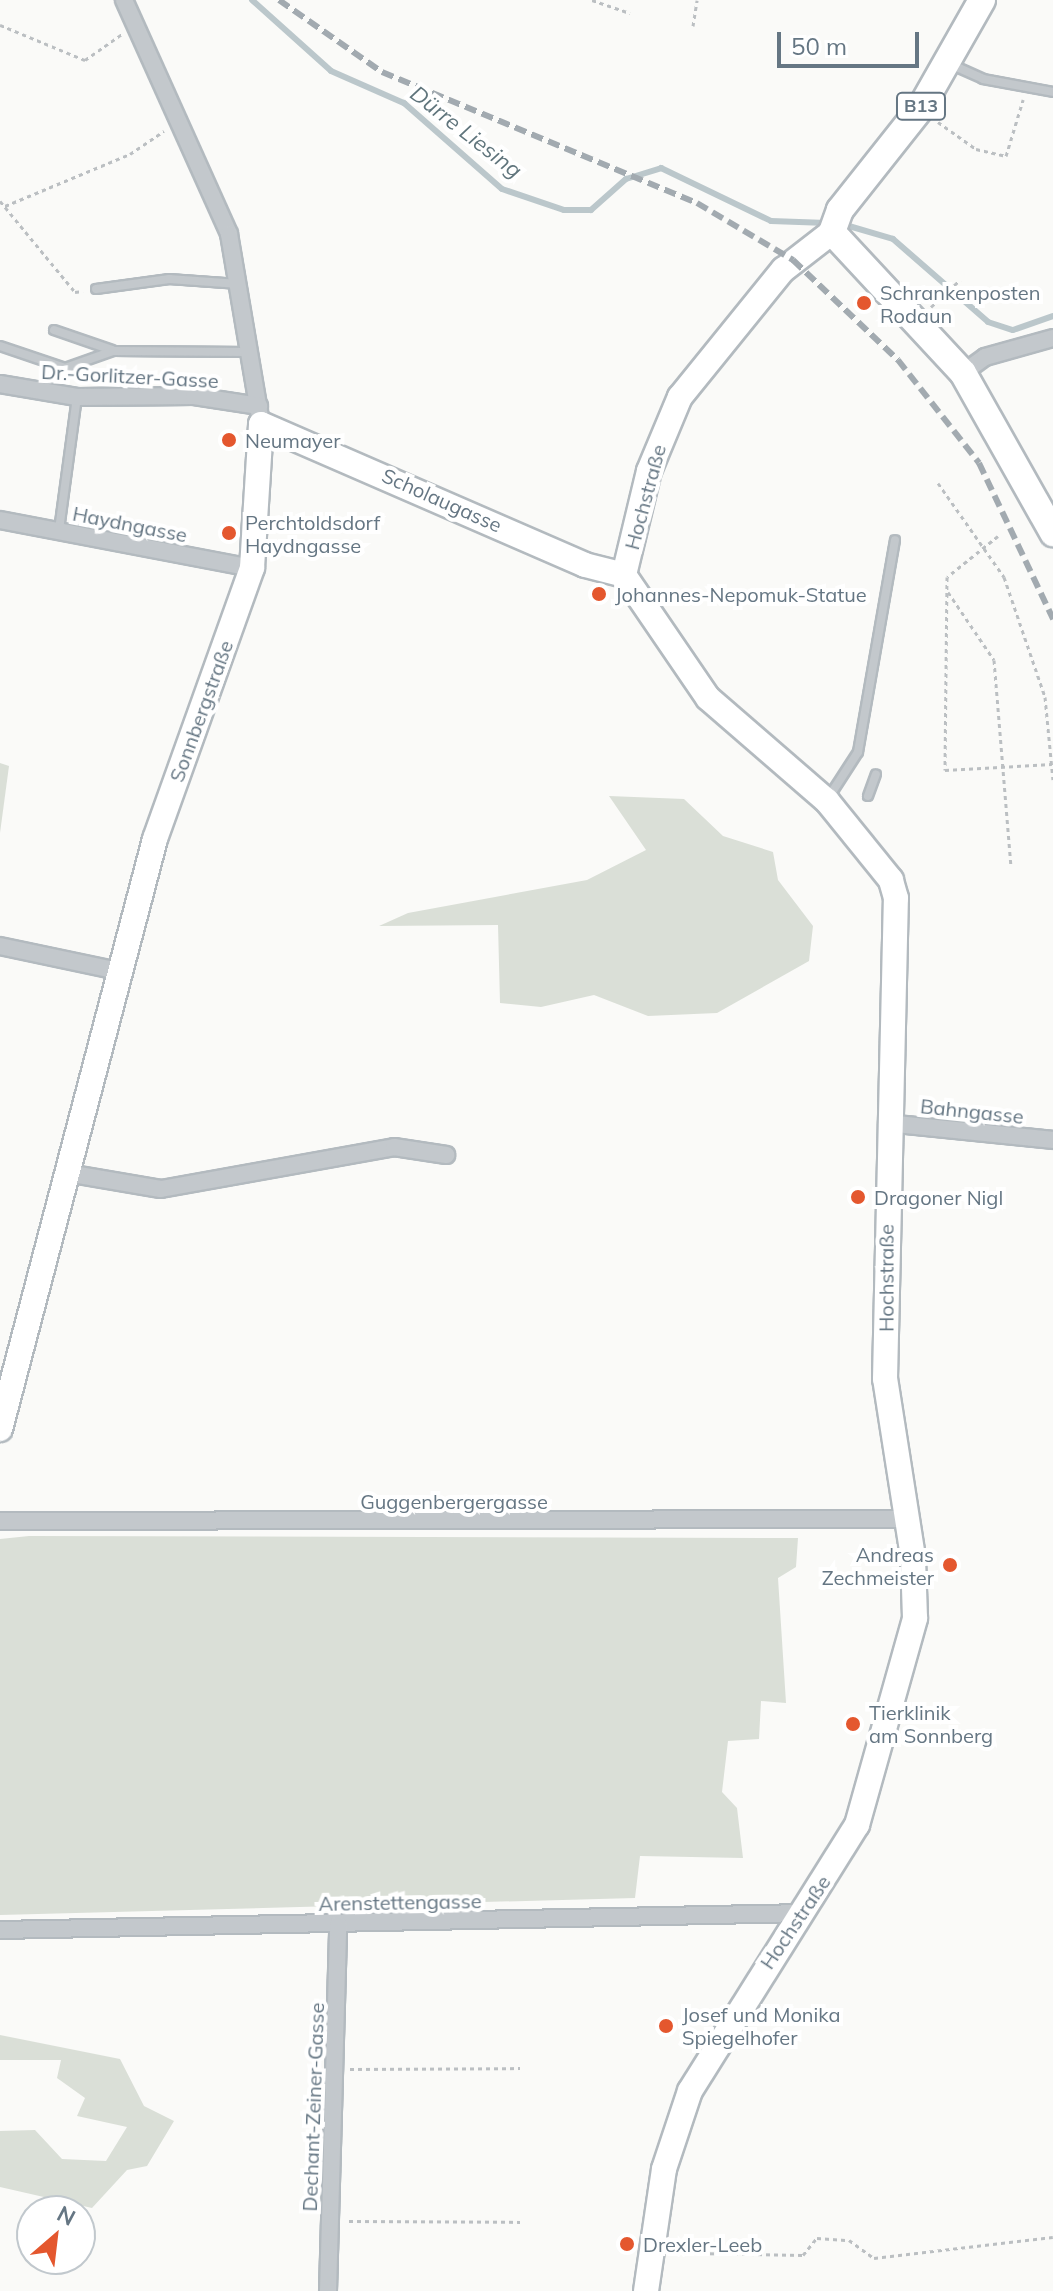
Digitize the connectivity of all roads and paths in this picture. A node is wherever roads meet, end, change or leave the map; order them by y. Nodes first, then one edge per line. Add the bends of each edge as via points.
1 (124, 0) edge
2 (592, 0) edge
3 (697, 0) edge
4 (982, 0) edge
5 (630, 13) dead end
6 (0, 25) edge
7 (135, 26) junction
8 (693, 26) dead end
9 (947, 62) junction
10 (1026, 88) junction
11 (1053, 92) edge
12 (920, 109) junction
13 (180, 119) junction
14 (0, 201) edge
15 (5, 206) junction
16 (832, 232) junction
17 (960, 280) dead end
18 (243, 285) junction
19 (96, 289) joint
20 (933, 306) dead end
21 (54, 330) dead end
22 (1053, 338) edge
23 (0, 346) edge
24 (113, 351) junction
25 (254, 352) junction
26 (963, 373) junction
27 (0, 384) edge
28 (77, 397) junction
29 (260, 415) junction
30 (938, 483) dead end
31 (0, 520) edge
32 (59, 530) junction
33 (1053, 533) edge
34 (998, 536) dead end
35 (895, 540) dead end
36 (986, 546) junction
37 (252, 568) junction
38 (624, 575) junction
39 (947, 590) junction
40 (1052, 764) edge
41 (1003, 766) junction
42 (876, 774) dead end
43 (1053, 780) edge
44 (868, 796) dead end
45 (827, 801) junction
46 (1011, 865) dead end
47 (0, 946) edge
48 (119, 971) junction
49 (887, 1123) junction
50 (1053, 1140) edge
51 (446, 1155) dead end
52 (67, 1173) junction
53 (0, 1429) edge
54 (908, 1519) junction
55 (0, 1521) edge
56 (802, 1913) junction
57 (338, 1924) junction
58 (0, 1930) edge
59 (520, 2068) dead end
60 (334, 2070) junction
61 (329, 2221) junction
62 (520, 2222) dead end
63 (1053, 2237) edge
64 (694, 2253) dead end
65 (328, 2291) edge
66 (646, 2291) edge

1 - 7 street, Sonnbergstraße
2 - 5 path
3 - 8 path
4 - 9 main road, B13
6 - 7 path via 85,60
7 - 13 street, Sonnbergstraße
9 - 10 lane
9 - 12 main road, B13
10 - 11 lane
10 - 12 path via 1006,156 976,149
12 - 16 main road, B13 via 846,203
13 - 15 path via 130,154
13 - 18 street, Sonnbergstraße
14 - 15 path
15 - 19 path via 73,282 75,292
16 - 26 main road
16 - 38 main road, Hochstraße via 783,270 680,397 649,471
17 - 20 path
18 - 19 lane via 169,279
18 - 25 street, Sonnbergstraße
21 - 24 lane
22 - 26 street via 985,357
23 - 24 lane via 65,368
24 - 25 lane
25 - 29 street, Sonnbergstraße
26 - 33 main road
27 - 28 street, Dr.-Gorlitzer-Gasse
28 - 29 street, Dr.-Gorlitzer-Gasse via 194,396
28 - 32 lane
29 - 37 main road, Sonnbergstraße
29 - 38 main road, Scholaugasse via 585,565
30 - 36 path
31 - 32 street, Haydngasse
32 - 37 street, Haydngasse
34 - 36 path
35 - 45 lane via 858,752
36 - 39 path via 947,577
36 - 40 path via 1034,653
37 - 48 main road, Sonnbergstraße via 155,839
38 - 45 main road, Hochstraße via 708,698
39 - 41 path via 994,660
39 - 41 path via 945,770
40 - 41 path
40 - 43 path
41 - 46 path
42 - 44 lane
45 - 49 main road, Hochstraße via 853,817 896,898
47 - 48 street
48 - 52 main road, Sonnbergstraße
49 - 50 street, Bahngasse
49 - 54 main road, Hochstraße via 885,1379
51 - 52 street via 394,1147 161,1189
52 - 53 main road, Sonnbergstraße
54 - 55 street, Guggenbergergasse
54 - 56 main road, Hochstraße via 915,1618 888,1721 857,1825
56 - 57 street, Arenstettengasse
56 - 66 main road, Hochstraße via 690,2091 664,2169
57 - 58 street, Arenstettengasse
57 - 60 street, Dechant-Zeiner-Gasse
59 - 60 path
60 - 61 street, Dechant-Zeiner-Gasse
61 - 62 path
61 - 65 street, Dechant-Zeiner-Gasse
63 - 64 path via 874,2258 849,2240 817,2238 803,2255

